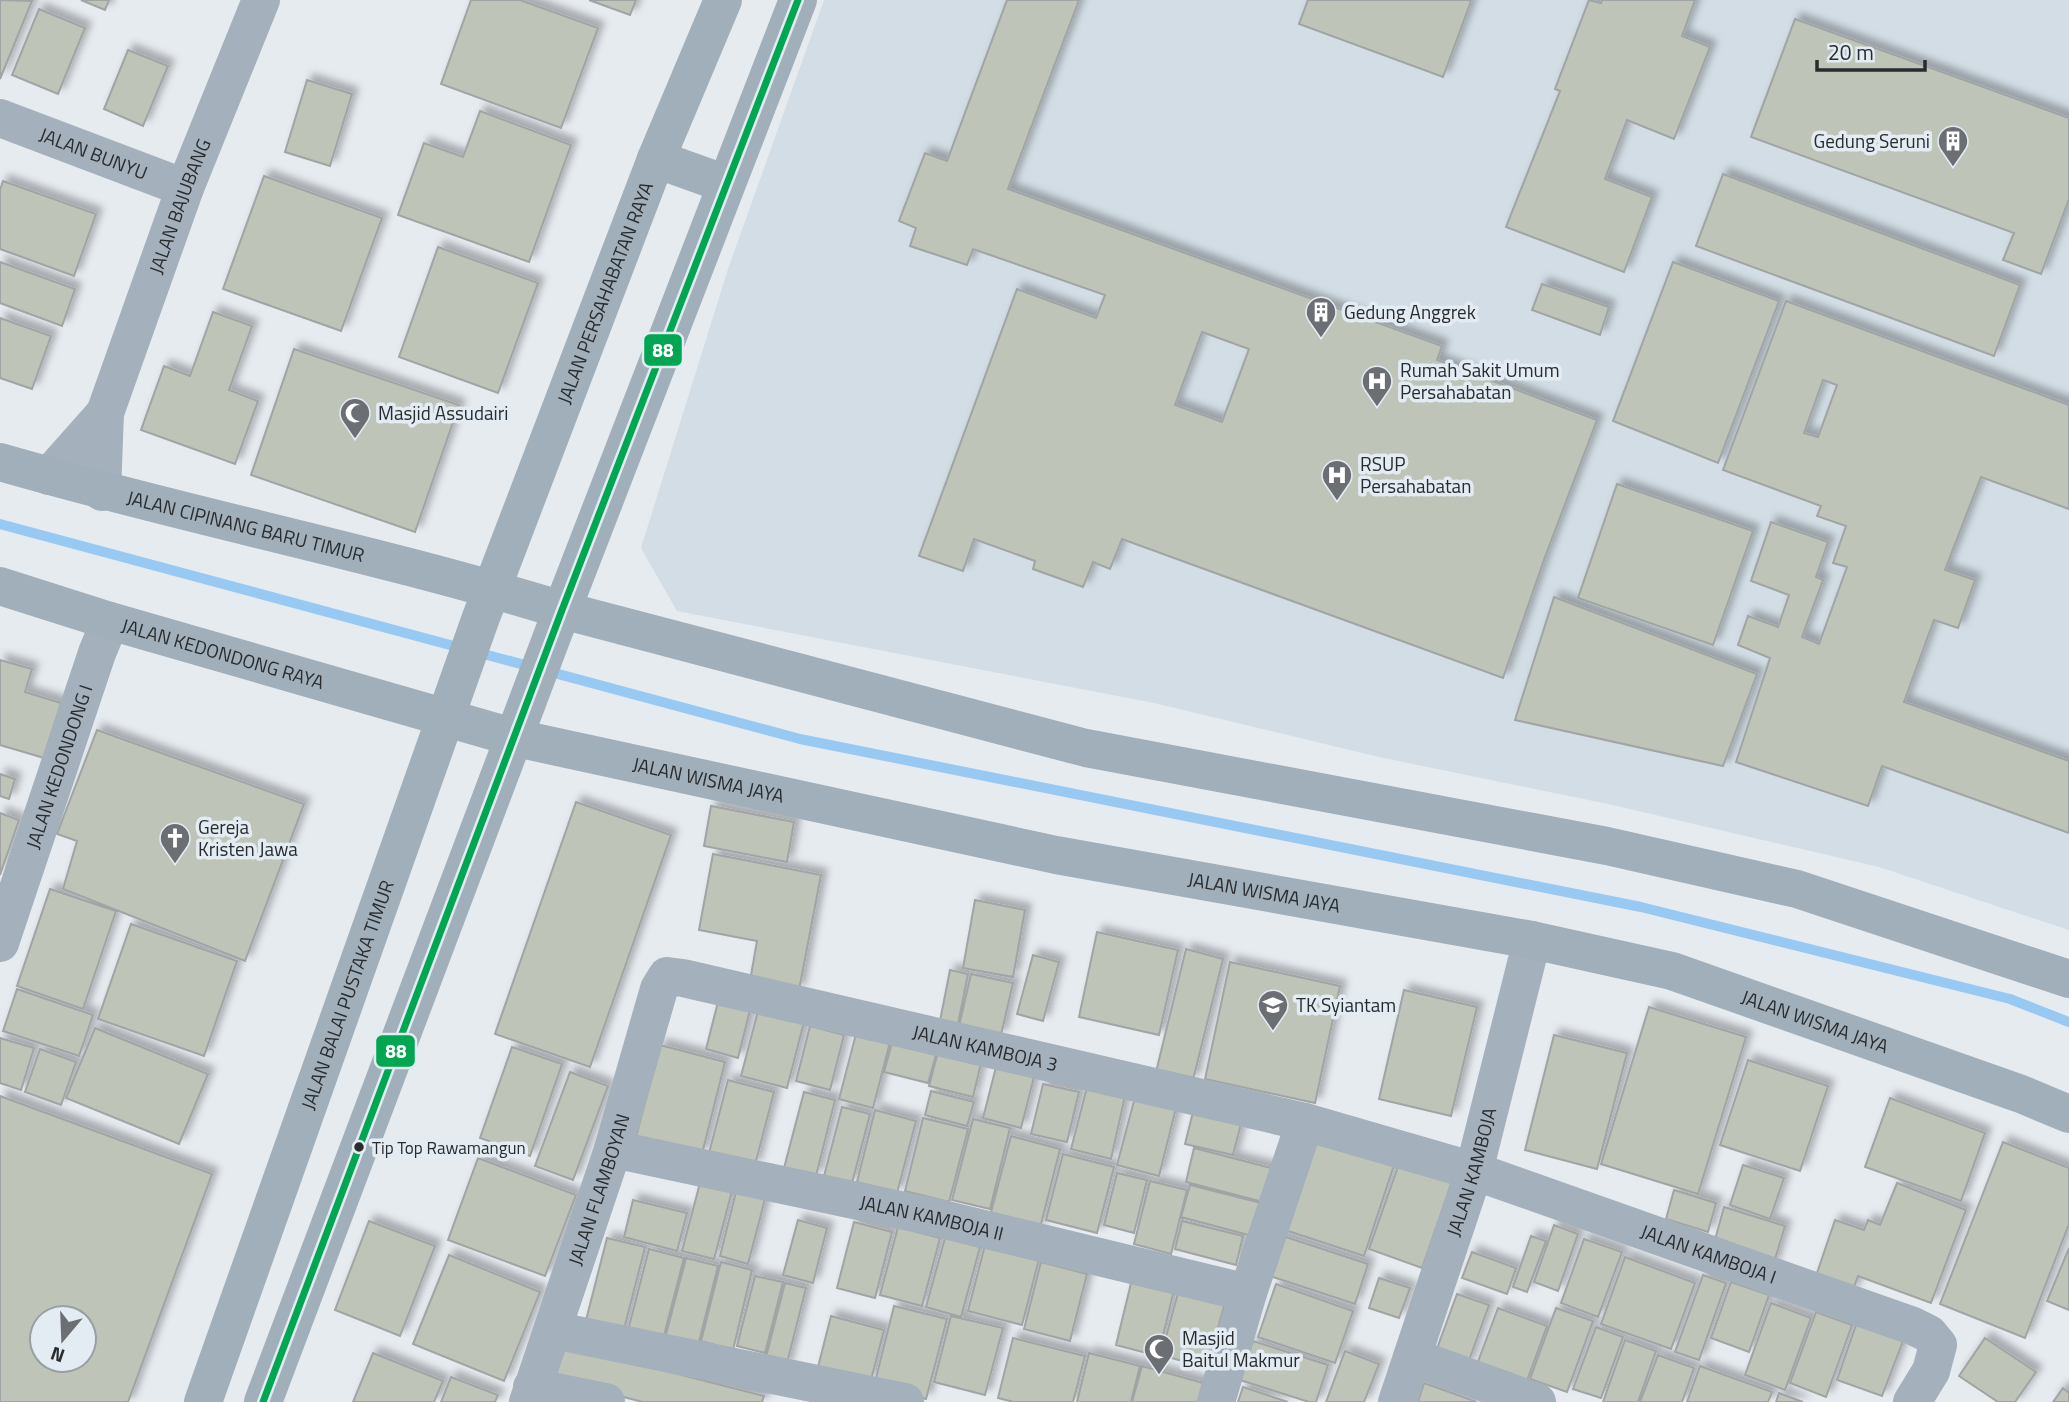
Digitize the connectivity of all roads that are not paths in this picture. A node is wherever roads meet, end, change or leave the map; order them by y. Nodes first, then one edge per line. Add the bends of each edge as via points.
1 (261, 0) edge
2 (723, 0) edge
3 (798, 0) edge
4 (0, 118) edge
5 (656, 159) junction
6 (726, 184) junction
7 (186, 188) junction
8 (105, 414) junction
9 (0, 462) edge
10 (49, 476) junction
11 (102, 492) junction
12 (0, 586) edge
13 (487, 604) junction
14 (559, 619) junction
15 (110, 621) junction
16 (450, 705) junction
17 (519, 727) junction
18 (3, 922) edge
19 (1532, 940) junction
20 (667, 976) joint
21 (2069, 979) edge
22 (2069, 1114) edge
23 (1305, 1122) junction
24 (613, 1149) junction
25 (1474, 1171) junction
26 (1248, 1293) junction
27 (553, 1330) junction
28 (1412, 1357) junction
29 (530, 1395) edge
30 (203, 1402) edge
31 (263, 1402) edge
32 (606, 1402) edge
33 (905, 1402) edge
34 (1216, 1402) edge
35 (1397, 1402) edge
36 (1537, 1402) edge
37 (1912, 1402) edge

1 - 7 street, JALAN BAJUBANG
2 - 5 street, JALAN PERSAHABATAN RAYA
3 - 6 street
4 - 7 street, JALAN BUNYU
5 - 6 street
5 - 13 street, JALAN PERSAHABATAN RAYA
6 - 14 street
7 - 8 street, JALAN BAJUBANG
8 - 10 street, JALAN BAJUBANG
8 - 11 street, JALAN BAJUBANG
9 - 10 street, JALAN CIPINANG BARU TIMUR
10 - 11 street, JALAN CIPINANG BARU TIMUR
11 - 13 street, JALAN CIPINANG BARU TIMUR
12 - 15 street, JALAN KEDONDONG RAYA
13 - 14 street
13 - 16 street, JALAN BALAI PUSTAKA TIMUR
14 - 17 street
14 - 21 street via 1086,748 1607,846 1797,889
15 - 16 street, JALAN KEDONDONG RAYA
15 - 18 street, JALAN KEDONDONG I
16 - 17 street, JALAN WISMA JAYA
16 - 30 street, JALAN BALAI PUSTAKA TIMUR
17 - 19 street, JALAN WISMA JAYA via 1056,855
17 - 31 street
19 - 22 street, JALAN WISMA JAYA via 1672,971
19 - 25 street, JALAN KAMBOJA
20 - 23 street, JALAN KAMBOJA 3
20 - 24 street, JALAN FLAMBOYAN via 659,989
23 - 25 street, JALAN KAMBOJA 3
23 - 26 street
24 - 26 street, JALAN KAMBOJA II via 938,1218
24 - 27 street, JALAN FLAMBOYAN
25 - 28 street, JALAN KAMBOJA
25 - 37 street, JALAN KAMBOJA I via 1929,1334 1938,1345 1931,1371
26 - 34 street
27 - 29 street, JALAN FLAMBOYAN
27 - 33 street
28 - 35 street, JALAN KAMBOJA
28 - 36 street
29 - 32 street

